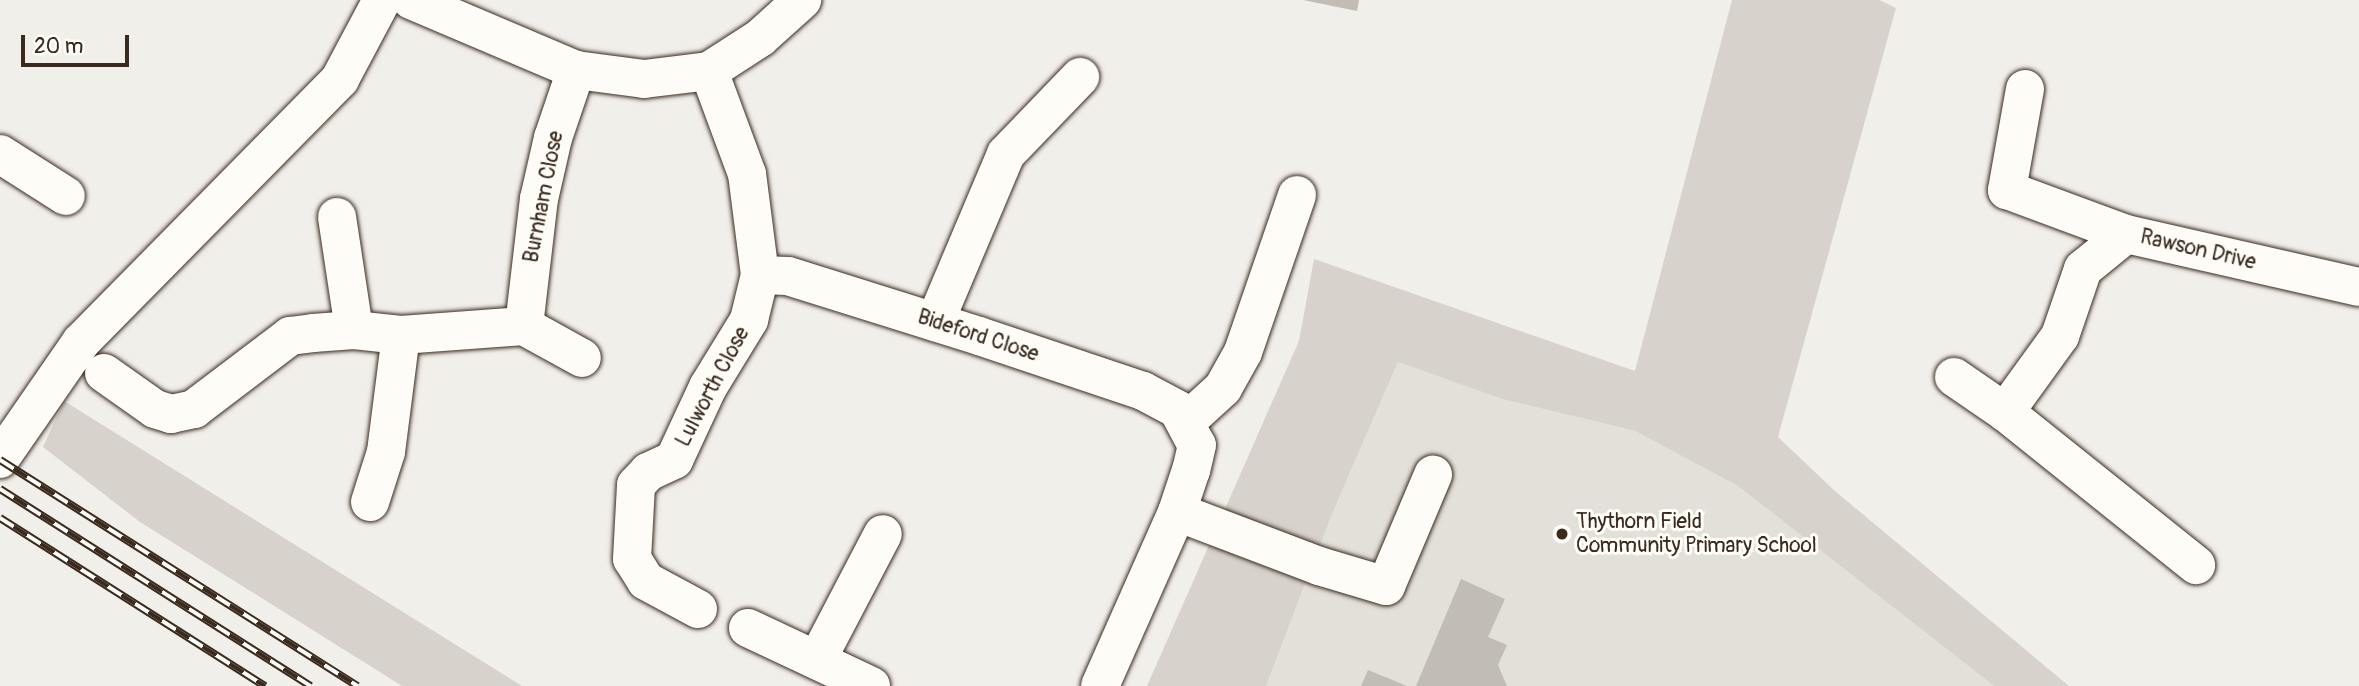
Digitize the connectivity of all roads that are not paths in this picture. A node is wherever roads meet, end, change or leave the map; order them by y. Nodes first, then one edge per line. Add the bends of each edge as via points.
1 (382, 0) edge
2 (411, 0) edge
3 (802, 0) edge
4 (454, 10) edge
5 (576, 70) junction
6 (709, 71) junction
7 (1080, 77) dead end
8 (2025, 89) dead end
9 (5, 170) edge
10 (1297, 195) dead end
11 (66, 196) dead end
12 (337, 217) dead end
13 (2126, 234) junction
14 (760, 275) junction
15 (2359, 287) edge
16 (935, 322) junction
17 (524, 326) junction
18 (354, 330) junction
19 (401, 335) junction
20 (582, 358) dead end
21 (104, 373) dead end
22 (1954, 377) dead end
23 (2005, 412) junction
24 (1187, 421) junction
25 (0, 459) edge
26 (1433, 475) dead end
27 (370, 502) dead end
28 (1177, 512) junction
29 (883, 534) dead end
30 (2196, 565) dead end
31 (698, 609) dead end
32 (748, 628) dead end
33 (846, 674) edge
34 (1100, 686) edge

1 - 25 street via 340,79 81,342
2 - 4 street
3 - 6 street via 760,38
4 - 5 street
5 - 6 street via 644,79
5 - 17 street, Burnham Close via 539,199
6 - 14 street, Lulworth Close via 747,174
7 - 16 street via 1006,154
8 - 13 street, Rawson Drive via 2007,190
9 - 11 street
10 - 24 street via 1242,352 1223,388
12 - 18 street
13 - 15 street, Rawson Drive
13 - 23 street via 2083,269 2060,336
14 - 16 street, Bideford Close via 788,276
14 - 31 street, Lulworth Close via 749,320 708,387 674,460 648,472 636,485 632,559 646,581
16 - 24 street, Bideford Close via 1143,391 1178,410
17 - 19 street
17 - 20 street
18 - 19 street
18 - 21 street via 290,337 194,409 182,413 155,409
19 - 27 street via 386,453
22 - 23 street
23 - 30 street
24 - 28 street via 1197,445
26 - 28 street via 1387,586 1319,566
28 - 34 street
29 - 33 street
32 - 33 street

